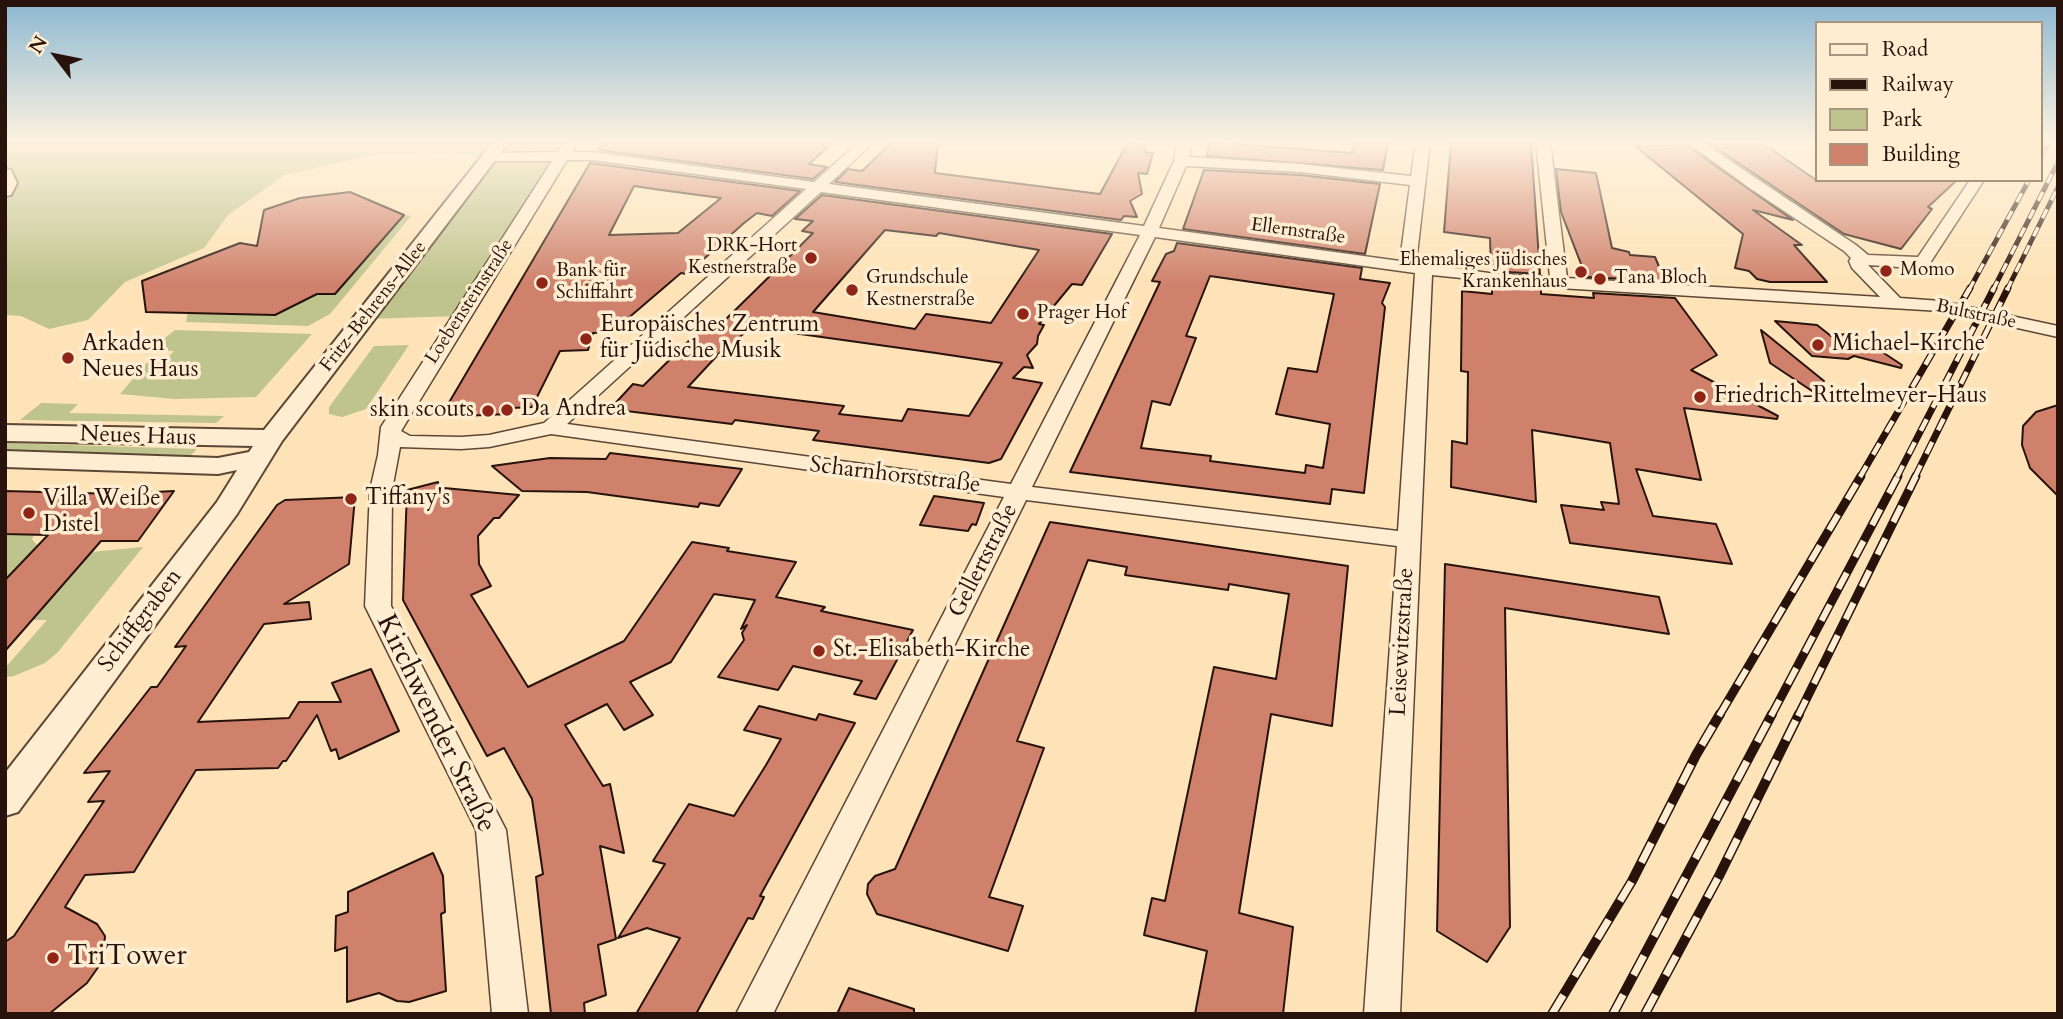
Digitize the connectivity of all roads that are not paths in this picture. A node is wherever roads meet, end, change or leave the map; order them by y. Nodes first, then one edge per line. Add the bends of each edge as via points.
1 (464, 190) edge
2 (541, 190) edge
3 (814, 190) edge
4 (835, 190) edge
5 (1166, 190) edge
6 (1418, 190) edge
7 (1548, 190) edge
8 (1761, 190) edge
9 (1971, 190) edge
10 (1149, 233) junction
11 (1863, 260) junction
12 (1924, 260) joint
13 (1415, 270) junction
14 (1559, 283) junction
15 (1895, 303) junction
16 (2058, 332) edge
17 (551, 428) junction
18 (391, 431) junction
19 (5, 433) edge
20 (263, 448) junction
21 (5, 459) edge
22 (1018, 492) junction
23 (1408, 540) junction
24 (5, 801) edge
25 (510, 1014) edge
26 (754, 1014) edge
27 (1381, 1014) edge

1 - 20 street, Fritz-Behrens-Allee
2 - 18 street, Loebensteinstraße
3 - 17 street
4 - 10 street, Ellernstraße
5 - 10 street, Gellertstraße
6 - 13 street, Leisewitzstraße
7 - 14 street
8 - 11 street
9 - 12 street
10 - 13 street, Ellernstraße
10 - 22 street, Gellertstraße
11 - 12 street
11 - 15 street via 1858,264
13 - 14 street, Ellernstraße
13 - 23 street, Leisewitzstraße
14 - 15 street, Ellernstraße
15 - 16 street, Bultstraße via 1941,306
17 - 18 street, Scharnhorststraße via 461,443 406,442
17 - 22 street, Scharnhorststraße
18 - 25 street, Kirchwender Straße via 381,490 378,606 491,830
19 - 20 street, Neues Haus via 207,439
20 - 21 street, Neues Haus via 218,466
20 - 24 street, Schiffgraben via 227,508
22 - 23 street, Scharnhorststraße
22 - 26 street, Gellertstraße
23 - 27 street, Leisewitzstraße

